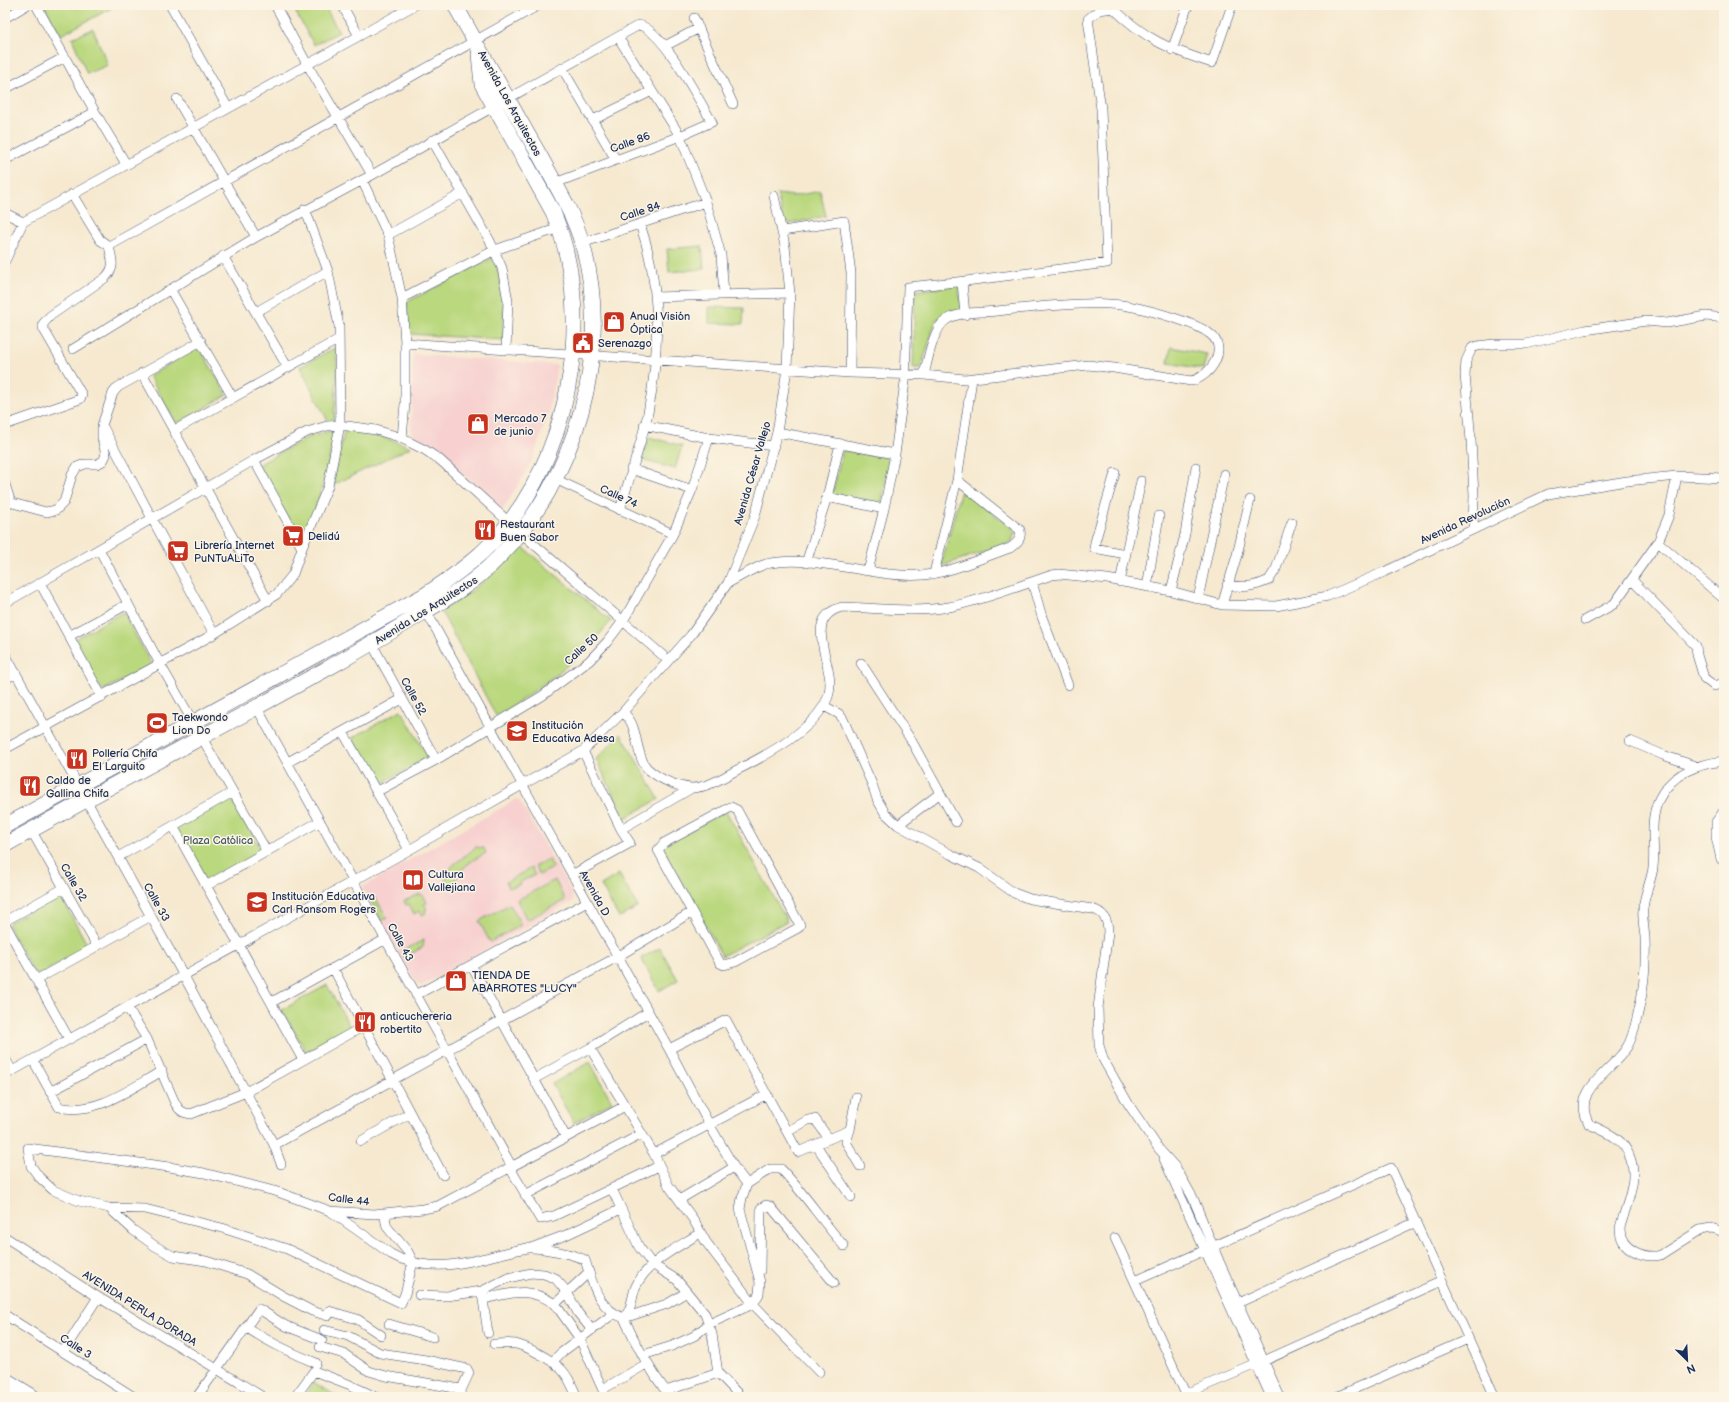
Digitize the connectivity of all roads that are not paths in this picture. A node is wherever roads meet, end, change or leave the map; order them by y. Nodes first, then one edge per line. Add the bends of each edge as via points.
1 (27, 5) edge
2 (36, 5) edge
3 (170, 5) edge
4 (342, 5) edge
5 (415, 5) edge
6 (456, 5) edge
7 (539, 5) edge
8 (1188, 5) edge
9 (1232, 5) edge
10 (277, 6) edge
11 (5, 18) edge
12 (694, 18) dead end
13 (699, 28) junction
14 (359, 36) junction
15 (618, 37) junction
16 (475, 41) junction
17 (665, 46) junction
18 (1172, 50) junction
19 (64, 57) junction
20 (307, 64) junction
21 (562, 68) junction
22 (5, 89) edge
23 (652, 91) junction
24 (507, 98) junction
25 (177, 99) dead end
26 (734, 104) dead end
27 (494, 106) junction
28 (228, 108) junction
29 (94, 112) junction
30 (339, 117) junction
31 (593, 120) junction
32 (193, 127) junction
33 (680, 136) junction
34 (432, 140) junction
35 (5, 160) edge
36 (616, 160) junction
37 (126, 164) junction
38 (372, 175) junction
39 (362, 180) junction
40 (224, 182) junction
41 (555, 183) junction
42 (463, 193) junction
43 (72, 194) junction
44 (774, 196) dead end
45 (706, 202) junction
46 (305, 209) junction
47 (5, 213) edge
48 (23, 222) junction
49 (640, 224) junction
50 (559, 228) junction
51 (783, 231) junction
52 (388, 235) junction
53 (256, 236) junction
54 (582, 243) junction
55 (108, 246) junction
56 (495, 250) junction
57 (223, 256) junction
58 (5, 261) edge
59 (328, 271) junction
60 (962, 282) junction
61 (170, 289) junction
62 (790, 293) junction
63 (724, 294) junction
64 (655, 297) junction
65 (402, 298) junction
66 (256, 312) junction
67 (965, 314) junction
68 (1724, 318) edge
69 (339, 339) junction
70 (201, 341) junction
71 (405, 343) junction
72 (73, 349) dead end
73 (506, 350) junction
74 (572, 354) junction
75 (591, 356) junction
76 (654, 360) junction
77 (288, 368) junction
78 (788, 369) junction
79 (142, 373) junction
80 (850, 373) junction
81 (906, 374) junction
82 (924, 375) junction
83 (972, 380) junction
84 (233, 398) junction
85 (5, 425) edge
86 (102, 425) junction
87 (340, 425) junction
88 (644, 425) junction
89 (175, 430) junction
90 (777, 432) junction
91 (402, 438) junction
92 (709, 438) junction
93 (840, 444) junction
94 (774, 446) junction
95 (895, 454) junction
96 (254, 460) junction
97 (1196, 467) dead end
98 (631, 469) junction
99 (1115, 473) dead end
100 (1224, 474) dead end
101 (1677, 476) junction
102 (1724, 478) edge
103 (555, 479) junction
104 (958, 480) junction
105 (1141, 481) dead end
106 (5, 484) edge
107 (206, 488) junction
108 (692, 490) junction
109 (826, 498) junction
110 (1250, 500) dead end
111 (8, 502) edge
112 (884, 509) junction
113 (620, 510) junction
114 (1159, 516) dead end
115 (152, 518) junction
116 (1292, 522) dead end
117 (509, 523) junction
118 (1473, 529) junction
119 (521, 533) junction
120 (673, 534) junction
121 (1658, 542) junction
122 (302, 548) junction
123 (99, 549) junction
124 (1126, 554) junction
125 (806, 563) junction
126 (868, 571) junction
127 (934, 573) junction
128 (1632, 580) junction
129 (1032, 582) junction
130 (1120, 582) junction
131 (40, 583) junction
132 (728, 583) junction
133 (1227, 585) junction
134 (1147, 587) junction
135 (1171, 591) junction
136 (1198, 599) junction
137 (1724, 599) edge
138 (268, 601) junction
139 (5, 603) edge
140 (128, 604) junction
141 (1222, 604) junction
142 (426, 611) junction
143 (1585, 620) dead end
144 (623, 621) junction
145 (214, 634) junction
146 (69, 636) junction
147 (372, 644) junction
148 (5, 654) edge
149 (668, 660) junction
150 (861, 663) dead end
151 (160, 664) junction
152 (16, 673) junction
153 (5, 679) edge
154 (1724, 682) edge
155 (1068, 685) dead end
156 (102, 697) junction
157 (402, 699) junction
158 (824, 706) junction
159 (257, 708) junction
160 (623, 712) junction
161 (194, 722) junction
162 (491, 726) junction
163 (46, 728) junction
164 (343, 732) junction
165 (202, 738) junction
166 (1630, 741) dead end
167 (5, 749) edge
168 (583, 751) junction
169 (436, 760) junction
170 (288, 762) junction
171 (1724, 762) edge
172 (1695, 766) junction
173 (522, 785) junction
174 (78, 786) junction
175 (692, 788) junction
176 (233, 792) junction
177 (376, 792) junction
178 (940, 794) junction
179 (86, 800) junction
180 (1724, 811) edge
181 (320, 821) junction
182 (956, 822) dead end
183 (898, 825) junction
184 (5, 826) edge
185 (173, 826) junction
186 (621, 829) junction
187 (31, 830) junction
188 (5, 845) edge
189 (409, 850) junction
190 (267, 852) junction
191 (118, 857) junction
192 (1724, 861) edge
193 (572, 875) junction
194 (353, 881) junction
195 (206, 886) junction
196 (64, 888) junction
197 (587, 902) junction
198 (692, 912) junction
199 (151, 916) junction
200 (5, 923) edge
201 (386, 939) junction
202 (239, 944) junction
203 (97, 946) junction
204 (617, 957) junction
205 (471, 965) junction
206 (333, 968) junction
207 (184, 976) junction
208 (36, 980) junction
209 (416, 995) junction
210 (272, 1002) junction
211 (127, 1007) junction
212 (648, 1012) junction
213 (502, 1021) junction
214 (364, 1026) junction
215 (69, 1039) junction
216 (147, 1039) junction
217 (590, 1048) junction
218 (669, 1049) junction
219 (447, 1050) junction
220 (5, 1058) edge
221 (33, 1060) junction
222 (303, 1060) junction
223 (162, 1071) junction
224 (9, 1073) edge
225 (534, 1078) junction
226 (393, 1080) junction
227 (50, 1092) junction
228 (246, 1092) junction
229 (767, 1094) junction
230 (856, 1097) dead end
231 (625, 1106) junction
232 (410, 1114) junction
233 (709, 1124) junction
234 (850, 1130) junction
235 (787, 1132) junction
236 (642, 1134) junction
237 (566, 1137) junction
238 (829, 1139) junction
239 (361, 1141) dead end
240 (274, 1145) junction
241 (816, 1145) junction
242 (654, 1154) junction
243 (281, 1164) dead end
244 (659, 1166) junction
245 (860, 1166) dead end
246 (734, 1167) junction
247 (511, 1168) junction
248 (443, 1175) dead end
249 (747, 1184) junction
250 (612, 1189) junction
251 (525, 1195) junction
252 (850, 1197) dead end
253 (679, 1200) junction
254 (109, 1208) junction
255 (621, 1209) junction
256 (330, 1211) junction
257 (388, 1213) junction
258 (1416, 1222) junction
259 (1724, 1232) edge
260 (700, 1234) junction
261 (5, 1238) edge
262 (1115, 1238) dead end
263 (844, 1246) dead end
264 (530, 1248) junction
265 (1209, 1248) junction
266 (413, 1262) junction
267 (652, 1264) junction
268 (589, 1272) junction
269 (1134, 1281) junction
270 (1442, 1281) junction
271 (760, 1282) junction
272 (834, 1283) dead end
273 (567, 1292) junction
274 (687, 1292) junction
275 (482, 1295) junction
276 (419, 1296) dead end
277 (98, 1298) junction
278 (1238, 1303) junction
279 (555, 1304) junction
280 (753, 1304) junction
281 (613, 1314) junction
282 (5, 1315) edge
283 (624, 1318) junction
284 (389, 1324) dead end
285 (709, 1324) junction
286 (246, 1326) junction
287 (324, 1330) dead end
288 (592, 1330) junction
289 (488, 1333) dead end
290 (381, 1335) dead end
291 (434, 1337) dead end
292 (1468, 1338) junction
293 (580, 1339) junction
294 (494, 1344) dead end
295 (64, 1352) junction
296 (643, 1355) junction
297 (552, 1362) junction
298 (316, 1363) dead end
299 (648, 1363) junction
300 (1260, 1363) junction
301 (216, 1369) junction
302 (819, 1372) dead end
303 (718, 1373) junction
304 (5, 1381) edge
305 (5, 1393) edge
306 (460, 1393) edge
307 (605, 1393) edge
308 (668, 1394) edge
309 (1186, 1396) edge
310 (1493, 1396) edge
311 (11, 1397) edge
312 (31, 1397) edge
313 (134, 1397) edge
314 (197, 1397) edge
315 (263, 1397) edge
316 (295, 1397) edge
317 (376, 1397) edge
318 (577, 1397) edge
319 (741, 1397) edge
320 (1271, 1397) edge
321 (1280, 1397) edge
322 (1336, 1397) edge

1 - 11 street
2 - 19 street
3 - 28 street
4 - 14 street
5 - 14 street
6 - 16 main road, Avenida Los Arquitectos
7 - 16 street
8 - 18 street
9 - 18 street via 1212,63
10 - 20 street
12 - 13 street
13 - 17 street
13 - 26 street
14 - 20 street
15 - 17 street via 639,25 644,26
15 - 21 street
15 - 23 street
16 - 30 street
17 - 33 street, Calle 86 via 712,122
18 - 60 street via 1142,34 1113,8 1099,10 1088,19 1101,109 1107,263
19 - 22 street
19 - 29 street
20 - 28 street
20 - 30 street
21 - 24 street
21 - 31 street
23 - 31 street
23 - 33 street
24 - 27 street
24 - 27 main road, Avenida Los Arquitectos via 478,47 482,84
24 - 41 main road, Avenida Los Arquitectos
25 - 32 street
27 - 34 street
27 - 50 main road, Avenida Los Arquitectos via 553,212
28 - 32 street
29 - 35 street
29 - 37 street
30 - 38 street
30 - 40 street
31 - 36 street
32 - 37 street
32 - 40 street
33 - 36 street, Calle 86
33 - 45 street
34 - 38 street
34 - 42 street
36 - 41 street, Calle 86
37 - 43 street
38 - 39 street
39 - 46 street
39 - 52 street
40 - 53 street
40 - 55 street
41 - 54 main road, Avenida Los Arquitectos
42 - 52 street
42 - 56 street
43 - 48 street
43 - 55 street via 100,240
44 - 51 street, Avenida César Vallejo
45 - 49 street, Calle 84
45 - 63 street via 721,255
46 - 53 street
46 - 59 street
47 - 48 street
48 - 58 street
49 - 54 street, Calle 84
49 - 64 street via 652,263
50 - 56 street
50 - 74 main road, Avenida Los Arquitectos via 573,292
51 - 62 street, Avenida César Vallejo
51 - 80 street via 844,221 851,273
52 - 65 street
53 - 57 street
54 - 75 main road, Avenida Los Arquitectos via 590,280
55 - 85 street via 112,271 50,316 43,324 80,390 80,399
56 - 65 street
56 - 73 street via 502,268 508,301
57 - 61 street
57 - 66 street
59 - 66 street
59 - 69 street
60 - 67 street
60 - 81 street via 908,287
61 - 70 street
61 - 72 street
62 - 63 street
62 - 78 street, Avenida César Vallejo
63 - 64 street
64 - 76 street
65 - 71 street
66 - 77 street
67 - 82 street via 947,319 940,325
67 - 83 street via 1108,303 1155,312 1194,326 1213,336 1217,346 1216,359 1208,373 1191,382 1088,365
68 - 118 street via 1706,316 1667,323 1646,321 1585,330 1526,344 1494,344 1472,348 1466,361 1465,375 1474,495
69 - 77 street
69 - 87 street
70 - 79 street
70 - 84 street
71 - 73 street
71 - 91 street
73 - 74 street
74 - 75 street
74 - 117 main road, Avenida Los Arquitectos via 568,386 544,465 525,501
75 - 76 street
75 - 103 main road, Avenida Los Arquitectos via 581,413 568,452
76 - 78 street
76 - 88 street via 648,414
77 - 84 street
78 - 80 street
78 - 90 street, Avenida César Vallejo
79 - 86 street via 118,387 113,393
79 - 89 street
80 - 81 street
81 - 82 street
81 - 95 street
82 - 83 street
83 - 104 street
84 - 89 street
86 - 111 street via 106,456 97,464 77,467 64,502 56,510 46,512
86 - 115 street
87 - 91 street via 376,430
87 - 96 street via 307,432
87 - 122 street via 328,486
88 - 92 street
88 - 98 street
89 - 107 street
90 - 93 street
90 - 94 street, Avenida César Vallejo
91 - 117 street via 452,469
92 - 94 street
92 - 108 street, Calle 50
93 - 95 street
93 - 109 street
94 - 132 street, Avenida César Vallejo via 755,516
95 - 112 street
96 - 107 street
96 - 122 street
97 - 135 street via 1185,534
98 - 108 street
98 - 113 street
99 - 124 street via 1094,548
100 - 136 street
101 - 102 street, Avenida Revolución
101 - 118 street, Avenida Revolución via 1548,494
101 - 121 street via 1668,515
103 - 113 street, Calle 74
103 - 119 main road, Avenida Los Arquitectos
104 - 127 street
104 - 127 street via 1020,530 1021,536 1010,548
105 - 124 street
106 - 111 street
107 - 115 street
107 - 138 street
108 - 120 street, Calle 50
109 - 112 street
109 - 125 street
110 - 133 street
112 - 126 street
113 - 120 street, Calle 74
114 - 134 street
115 - 123 street
115 - 145 street
116 - 133 street via 1276,569 1269,580 1250,587
117 - 119 street
117 - 161 main road, Avenida Los Arquitectos via 474,560 452,578
118 - 141 street, Avenida Revolución via 1328,596 1276,606
119 - 142 main road, Avenida Los Arquitectos via 482,574
119 - 144 street
120 - 144 street, Calle 50
121 - 128 street
121 - 137 street
122 - 138 street via 293,574
123 - 131 street
123 - 140 street
124 - 130 street
125 - 126 street
125 - 132 street via 768,564
126 - 127 street via 916,575
128 - 143 street via 1614,604
128 - 154 street via 1696,646 1704,678 1714,686
129 - 130 street, Avenida Revolución via 1059,574
129 - 155 street via 1042,617
129 - 158 street, Avenida Revolución via 948,607 833,609 824,618 821,634 830,685
130 - 134 street, Avenida Revolución
131 - 139 street
131 - 146 street
132 - 149 street, Avenida César Vallejo via 691,635
133 - 141 street
134 - 135 street, Avenida Revolución
135 - 136 street, Avenida Revolución
136 - 141 street, Avenida Revolución
138 - 145 street
140 - 146 street
140 - 151 street
142 - 147 main road, Avenida Los Arquitectos
142 - 162 street, Avenida D
144 - 149 street
144 - 162 street, Calle 50 via 588,661 542,696
145 - 151 street
146 - 156 street
147 - 157 street, Calle 52
147 - 159 main road, Avenida Los Arquitectos
148 - 152 street, Calle 33
149 - 160 street, Avenida César Vallejo
150 - 178 street via 911,740
151 - 156 street
151 - 161 street
152 - 153 street
152 - 163 street, Calle 33
156 - 163 street
157 - 164 street
157 - 169 street, Calle 52
158 - 175 street via 800,731 776,748 727,776
158 - 183 street via 839,714 877,799 885,813
159 - 165 main road, Avenida Los Arquitectos
159 - 170 street, Calle 43
160 - 168 street, Avenida César Vallejo
160 - 175 street via 633,726 646,768 662,779
161 - 165 street
161 - 174 main road, Avenida Los Arquitectos
162 - 169 street, Calle 50
162 - 173 street, Avenida D
163 - 167 street
163 - 174 street, Calle 33
164 - 170 street
164 - 177 street
165 - 176 street
165 - 179 main road, Avenida Los Arquitectos
166 - 172 street
168 - 173 street, Avenida César Vallejo
168 - 186 street
169 - 177 street, Calle 50
170 - 181 street, Calle 43
171 - 172 street
172 - 259 street via 1674,780 1664,792 1655,812 1653,868 1643,909 1644,984 1636,1026 1627,1046 1587,1092 1584,1108 1589,1124 1619,1140 1631,1161 1633,1184 1620,1229 1623,1240 1630,1248 1645,1256 1656,1256 1700,1230 1711,1228
173 - 189 street, Avenida César Vallejo
173 - 193 street, Avenida D
174 - 179 street, Calle 33
174 - 184 main road, Avenida Los Arquitectos
175 - 186 street
176 - 185 street
176 - 190 street
177 - 189 street
178 - 182 street
178 - 183 street
179 - 187 main road, Avenida Los Arquitectos
179 - 191 street, Calle 33
180 - 192 street via 1716,822 1716,837 1721,859
181 - 190 street
181 - 194 street, Calle 43
183 - 265 street via 979,868 1018,894 1092,909 1104,915 1108,928 1098,1008 1101,1051 1106,1067 1159,1149 1187,1186
185 - 191 street
185 - 195 street
186 - 193 street via 630,843
187 - 188 main road, Avenida Los Arquitectos
187 - 196 street, Calle 32
189 - 194 street, Avenida César Vallejo
190 - 195 street
191 - 199 street, Calle 33
193 - 197 street, Avenida D
194 - 201 street, Calle 43
194 - 202 street, Avenida César Vallejo
195 - 202 street
196 - 200 street
196 - 203 street, Calle 32
197 - 204 street, Avenida D
197 - 205 street
198 - 198 street via 658,850 664,843 731,807 734,808 738,810 800,927 735,962 724,965 720,963
198 - 204 street
199 - 203 street
199 - 207 street, Calle 33
200 - 208 street
201 - 206 street
201 - 209 street, Calle 43
202 - 207 street, Avenida César Vallejo
202 - 210 street
203 - 208 street
204 - 212 street, Avenida D
204 - 213 street
205 - 209 street
205 - 213 street
206 - 210 street
206 - 214 street
207 - 211 street, Avenida César Vallejo
207 - 228 street, Calle 33
208 - 215 street
209 - 219 street, Calle 43
210 - 222 street
211 - 215 street, Avenida César Vallejo
211 - 216 street
212 - 217 street
212 - 218 street, Avenida D
213 - 219 street
213 - 225 street
214 - 222 street
214 - 226 street
215 - 221 street, Avenida César Vallejo
216 - 223 street
216 - 227 street
217 - 225 street
217 - 231 street
218 - 229 street via 726,1020
218 - 233 street, Avenida D
219 - 226 street
219 - 247 street, Calle 43
220 - 224 street
221 - 224 street, Avenida César Vallejo
221 - 227 street
222 - 228 street
223 - 227 street via 123,1093 83,1109 59,1107
223 - 228 street via 178,1108 185,1114 191,1114
225 - 237 street
226 - 232 street
226 - 240 street
228 - 240 street, Calle 33
229 - 233 street
229 - 235 street
230 - 234 street
231 - 236 street
231 - 237 street, Calle 44
232 - 239 street
232 - 248 street
233 - 242 street
233 - 246 street, Avenida D
234 - 238 street
234 - 245 street via 846,1142
235 - 238 street via 808,1120 815,1119
235 - 241 street via 798,1152
236 - 242 street
236 - 251 street
237 - 247 street, Calle 44
238 - 241 street
240 - 243 street, Calle 33
241 - 252 street
242 - 244 street
244 - 250 street
244 - 253 street
246 - 249 street, Avenida D
246 - 253 street
247 - 251 street, Calle 43
247 - 257 street, Calle 44 via 438,1206
249 - 263 street via 770,1169 781,1169
249 - 271 street via 740,1209
250 - 251 street, Calle 43 via 554,1216 540,1219
250 - 255 street
253 - 260 street
254 - 256 street, Calle 44 via 79,1201 53,1190 31,1166 28,1148 204,1173 278,1192
254 - 266 street via 145,1209 222,1228 287,1249 400,1303 405,1294
254 - 290 street via 133,1230 173,1256 206,1261 247,1274 312,1311 357,1319
255 - 264 street via 566,1235
255 - 267 street via 639,1247
256 - 257 street, Calle 44
256 - 266 street via 392,1254
257 - 266 street via 385,1218 387,1227
258 - 265 street via 1391,1168
258 - 270 street
258 - 278 street
260 - 267 street
260 - 280 street
261 - 277 street, AVENIDA PERLA DORADA
262 - 269 street
264 - 266 street via 440,1266
264 - 268 street via 575,1255 585,1260
265 - 269 street
265 - 278 street
265 - 300 street
267 - 274 street via 677,1280
267 - 283 street via 636,1286 629,1313
268 - 273 street
268 - 281 street via 598,1297
269 - 309 street
270 - 292 street
270 - 300 street
271 - 272 street via 761,1208 766,1205 771,1207
271 - 280 street via 759,1294
273 - 275 street via 555,1278 531,1273 508,1278
273 - 279 street
273 - 288 street via 578,1313
274 - 283 street via 667,1304
274 - 285 street via 705,1314
275 - 276 street
275 - 279 street via 526,1292 542,1296
275 - 289 street
277 - 295 street
277 - 301 street, AVENIDA PERLA DORADA
278 - 300 street
279 - 293 street
280 - 285 street
280 - 302 street
281 - 283 street
281 - 288 street
282 - 295 street, Calle 3
283 - 296 street
284 - 291 street
285 - 296 street via 694,1336
285 - 303 street
286 - 298 street via 261,1337
286 - 301 street
286 - 306 street via 259,1309 286,1326 344,1354 369,1371
287 - 306 street via 348,1336 380,1353 467,1369 469,1373
288 - 293 street
292 - 310 street
292 - 322 street
293 - 297 street
293 - 307 street
294 - 297 street via 523,1346
295 - 313 street, Calle 3
296 - 299 street
297 - 318 street via 570,1381
299 - 307 street
299 - 308 street
300 - 309 street
300 - 320 street
300 - 321 street
301 - 314 street
301 - 315 street, AVENIDA PERLA DORADA
303 - 308 street
303 - 319 street
304 - 312 highway
305 - 311 highway
316 - 317 street via 314,1372

